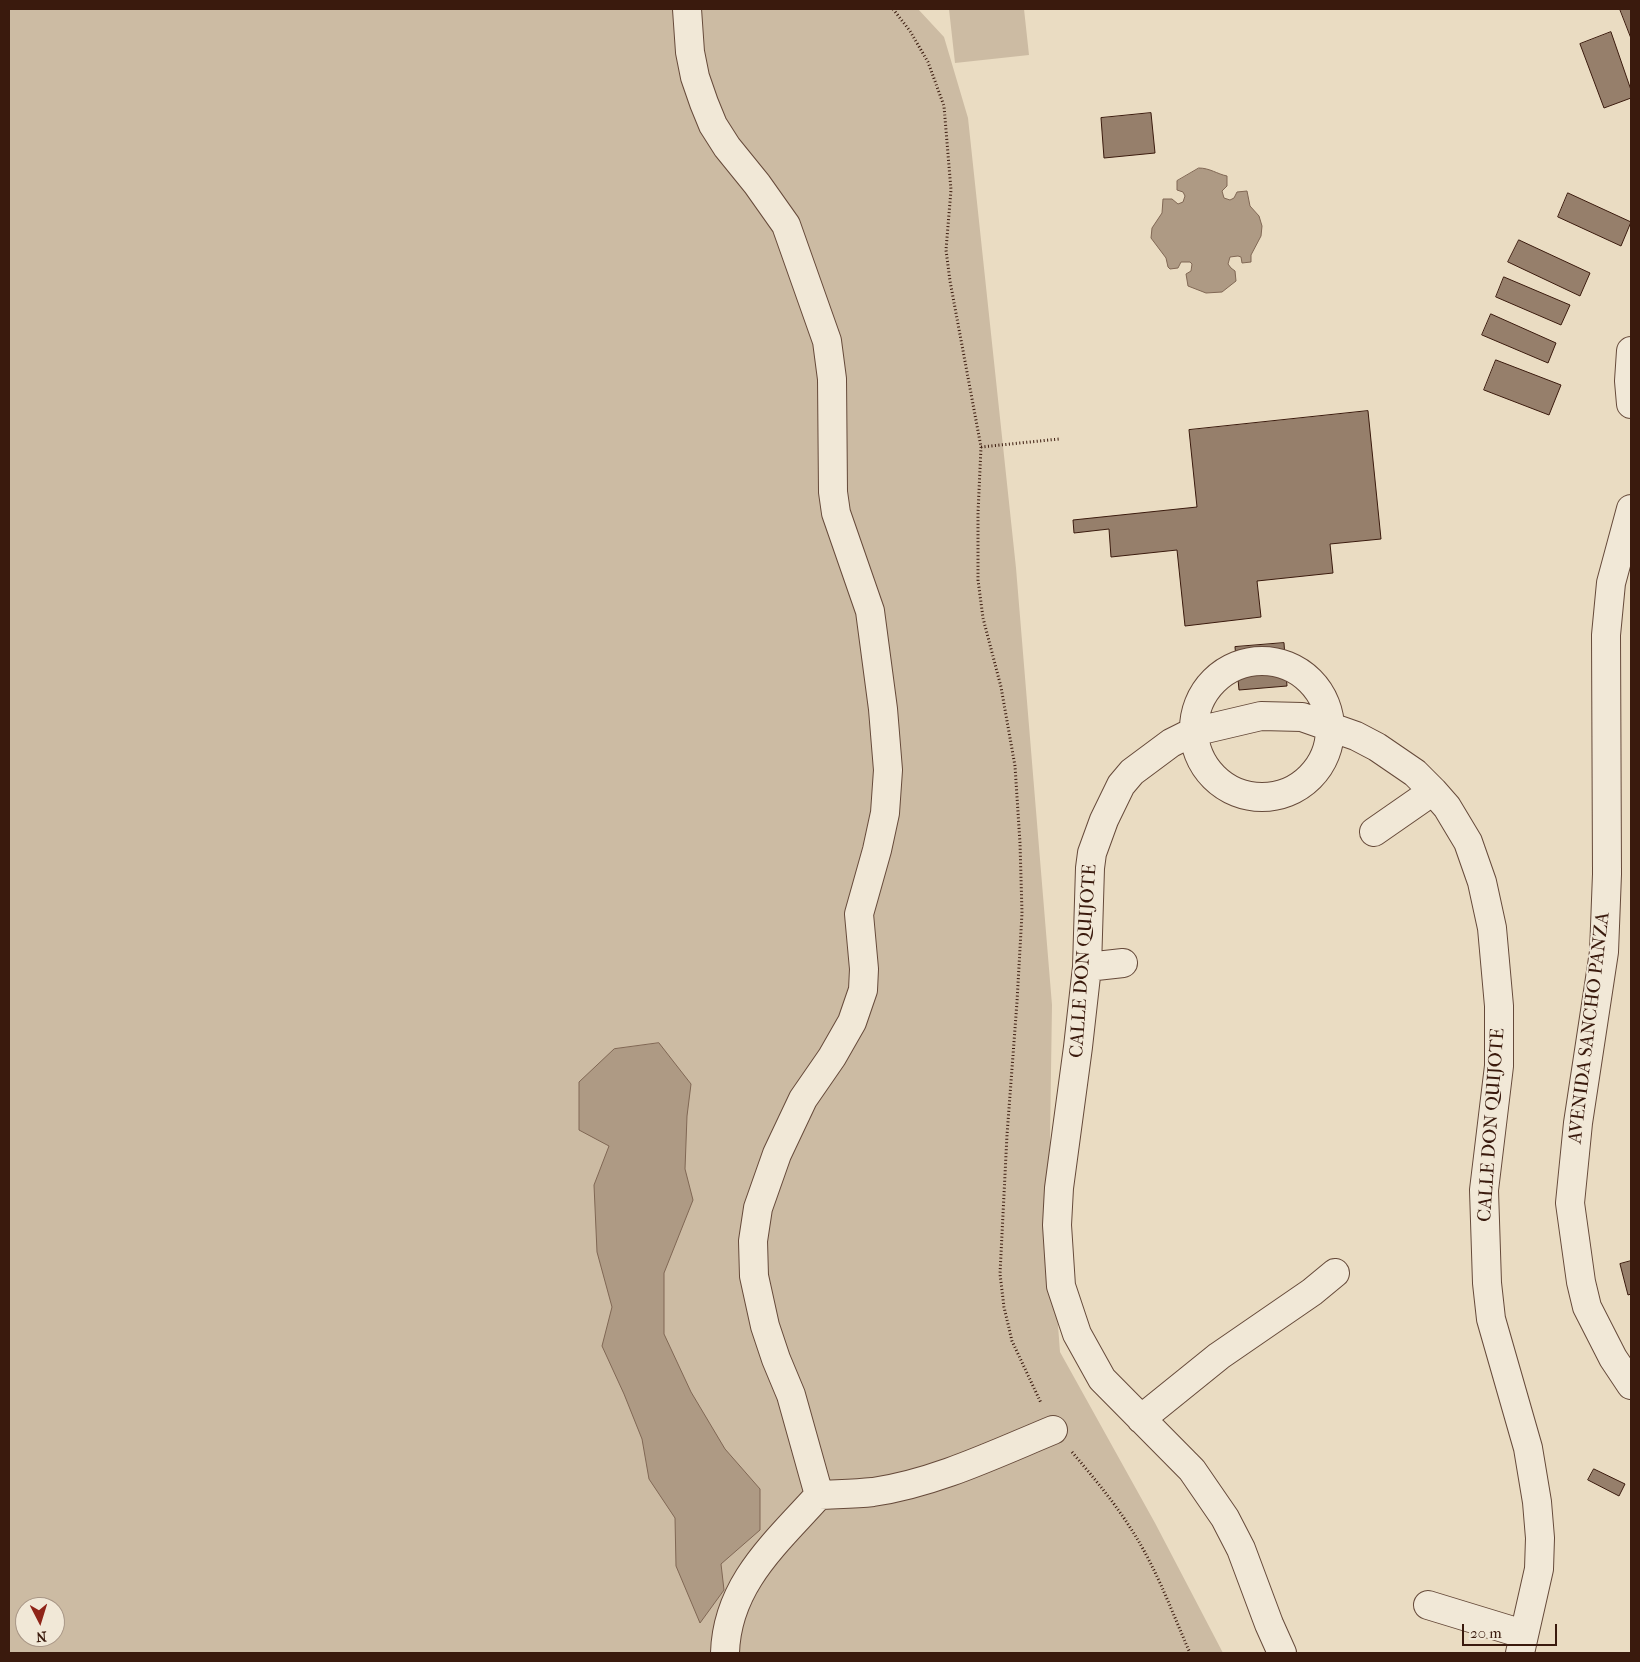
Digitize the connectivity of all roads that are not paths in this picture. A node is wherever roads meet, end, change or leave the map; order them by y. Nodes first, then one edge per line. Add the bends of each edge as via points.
1 (687, 9) edge
2 (1631, 351) edge
3 (1631, 404) edge
4 (1631, 509) edge
5 (1331, 726) junction
6 (1193, 732) junction
7 (1433, 791) junction
8 (1374, 832) dead end
9 (1123, 963) dead end
10 (1087, 966) junction
11 (1335, 1273) dead end
12 (1631, 1385) edge
13 (1141, 1419) junction
14 (1053, 1430) road end
15 (819, 1494) junction
16 (1428, 1605) dead end
17 (1522, 1644) edge
18 (725, 1653) edge
19 (1282, 1653) edge

1 - 15 street via 694,76 704,103 726,147 786,225 827,341 832,379 836,513 870,611 883,709 888,770 885,813 858,914 863,990 852,1022 803,1099 777,1154 758,1208 753,1241 754,1276 765,1326 791,1395
2 - 3 street
4 - 12 street, AVENIDA SANCHO PANZA via 1611,584 1606,635 1607,874 1604,952 1578,1123 1570,1203 1579,1273 1588,1307 1613,1358
5 - 6 street, CALLE DON QUIJOTE via 1302,718 1261,716
5 - 6 street via 1326,757 1314,775 1296,789 1275,796 1252,796 1230,789 1211,775 1198,755
5 - 6 street via 1322,694 1308,677 1289,665 1268,660 1246,662 1224,671 1207,688 1196,708
5 - 7 street, CALLE DON QUIJOTE via 1377,747 1415,773
6 - 10 street, CALLE DON QUIJOTE via 1171,743 1132,772 1121,785 1104,820 1090,868
7 - 8 street
7 - 17 street, CALLE DON QUIJOTE via 1458,824 1476,860 1488,905 1495,952 1499,1066 1484,1190 1484,1246 1491,1319 1528,1448 1537,1502 1539,1569
9 - 10 street
10 - 13 street, CALLE DON QUIJOTE via 1059,1188 1057,1225 1061,1286 1088,1356 1102,1379
11 - 13 street via 1219,1356
13 - 19 street, CALLE DON QUIJOTE via 1192,1470 1226,1518
14 - 15 street via 913,1484 872,1492
15 - 18 street via 759,1562 741,1588 731,1614
16 - 17 street

